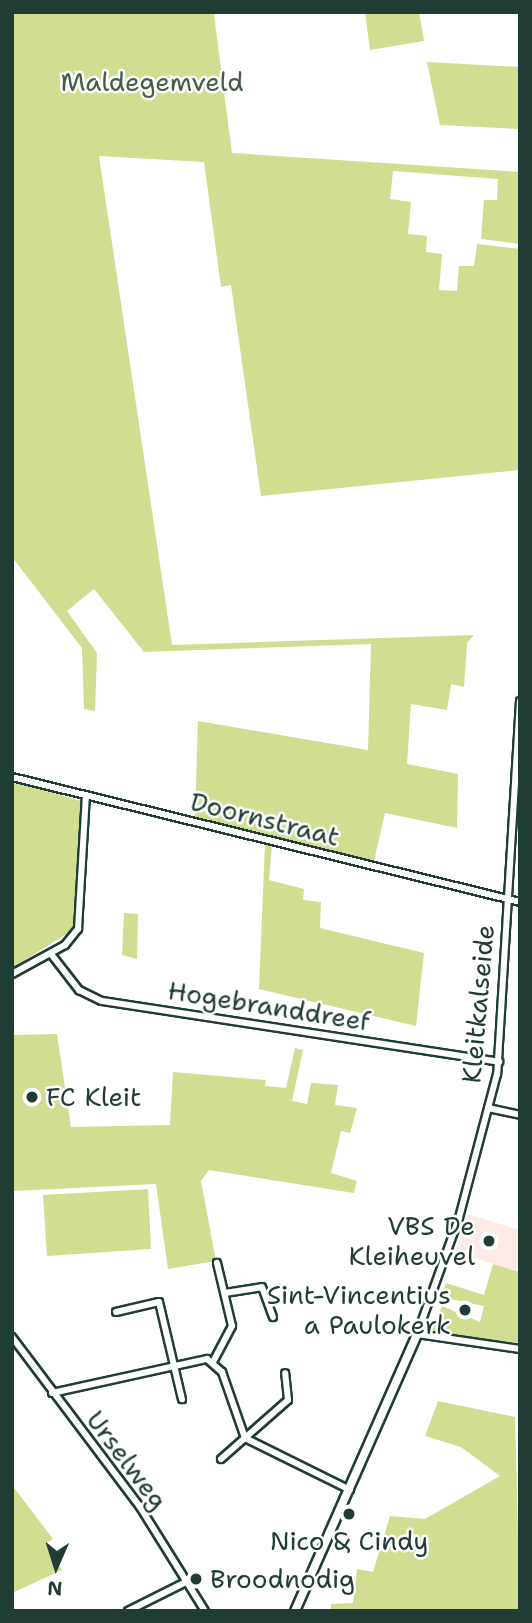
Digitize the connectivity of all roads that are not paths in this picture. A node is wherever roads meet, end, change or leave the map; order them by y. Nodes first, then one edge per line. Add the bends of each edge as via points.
1 (520, 701) edge
2 (12, 777) edge
3 (86, 795) junction
4 (508, 900) junction
5 (520, 902) edge
6 (51, 954) junction
7 (12, 974) edge
8 (499, 1062) junction
9 (488, 1108) junction
10 (520, 1115) edge
11 (217, 1263) dead end
12 (225, 1293) junction
13 (116, 1312) dead end
14 (273, 1317) dead end
15 (417, 1334) junction
16 (12, 1337) edge
17 (520, 1349) edge
18 (213, 1362) junction
19 (173, 1364) junction
20 (285, 1373) dead end
21 (52, 1393) junction
22 (182, 1399) dead end
23 (245, 1438) junction
24 (221, 1459) dead end
25 (350, 1490) junction
26 (188, 1581) junction
27 (128, 1611) edge
28 (205, 1611) edge
29 (295, 1611) edge

1 - 4 street, Kleitkalseide
2 - 3 street, Doornstraat
3 - 4 street, Doornstraat
3 - 6 street via 79,922 71,940
4 - 5 street, Doornstraat
4 - 8 street, Kleitkalseide
6 - 7 street
6 - 8 street, Hogebranddreef via 79,990 102,1001
8 - 9 street, Kleitkalseide
9 - 10 street
9 - 15 street, Kleitkalseide via 455,1229
11 - 12 street
12 - 14 street via 262,1287
12 - 18 street via 232,1326
13 - 19 street via 159,1303
15 - 17 street
15 - 25 street, Kleitkalseide
16 - 21 street, Urselweg
18 - 19 street
18 - 23 street
19 - 21 street
19 - 22 street
20 - 23 street via 288,1400
21 - 26 street, Urselweg
23 - 24 street
23 - 25 street
25 - 29 street, Kleitkalseide
26 - 27 street
26 - 28 street, Urselweg

